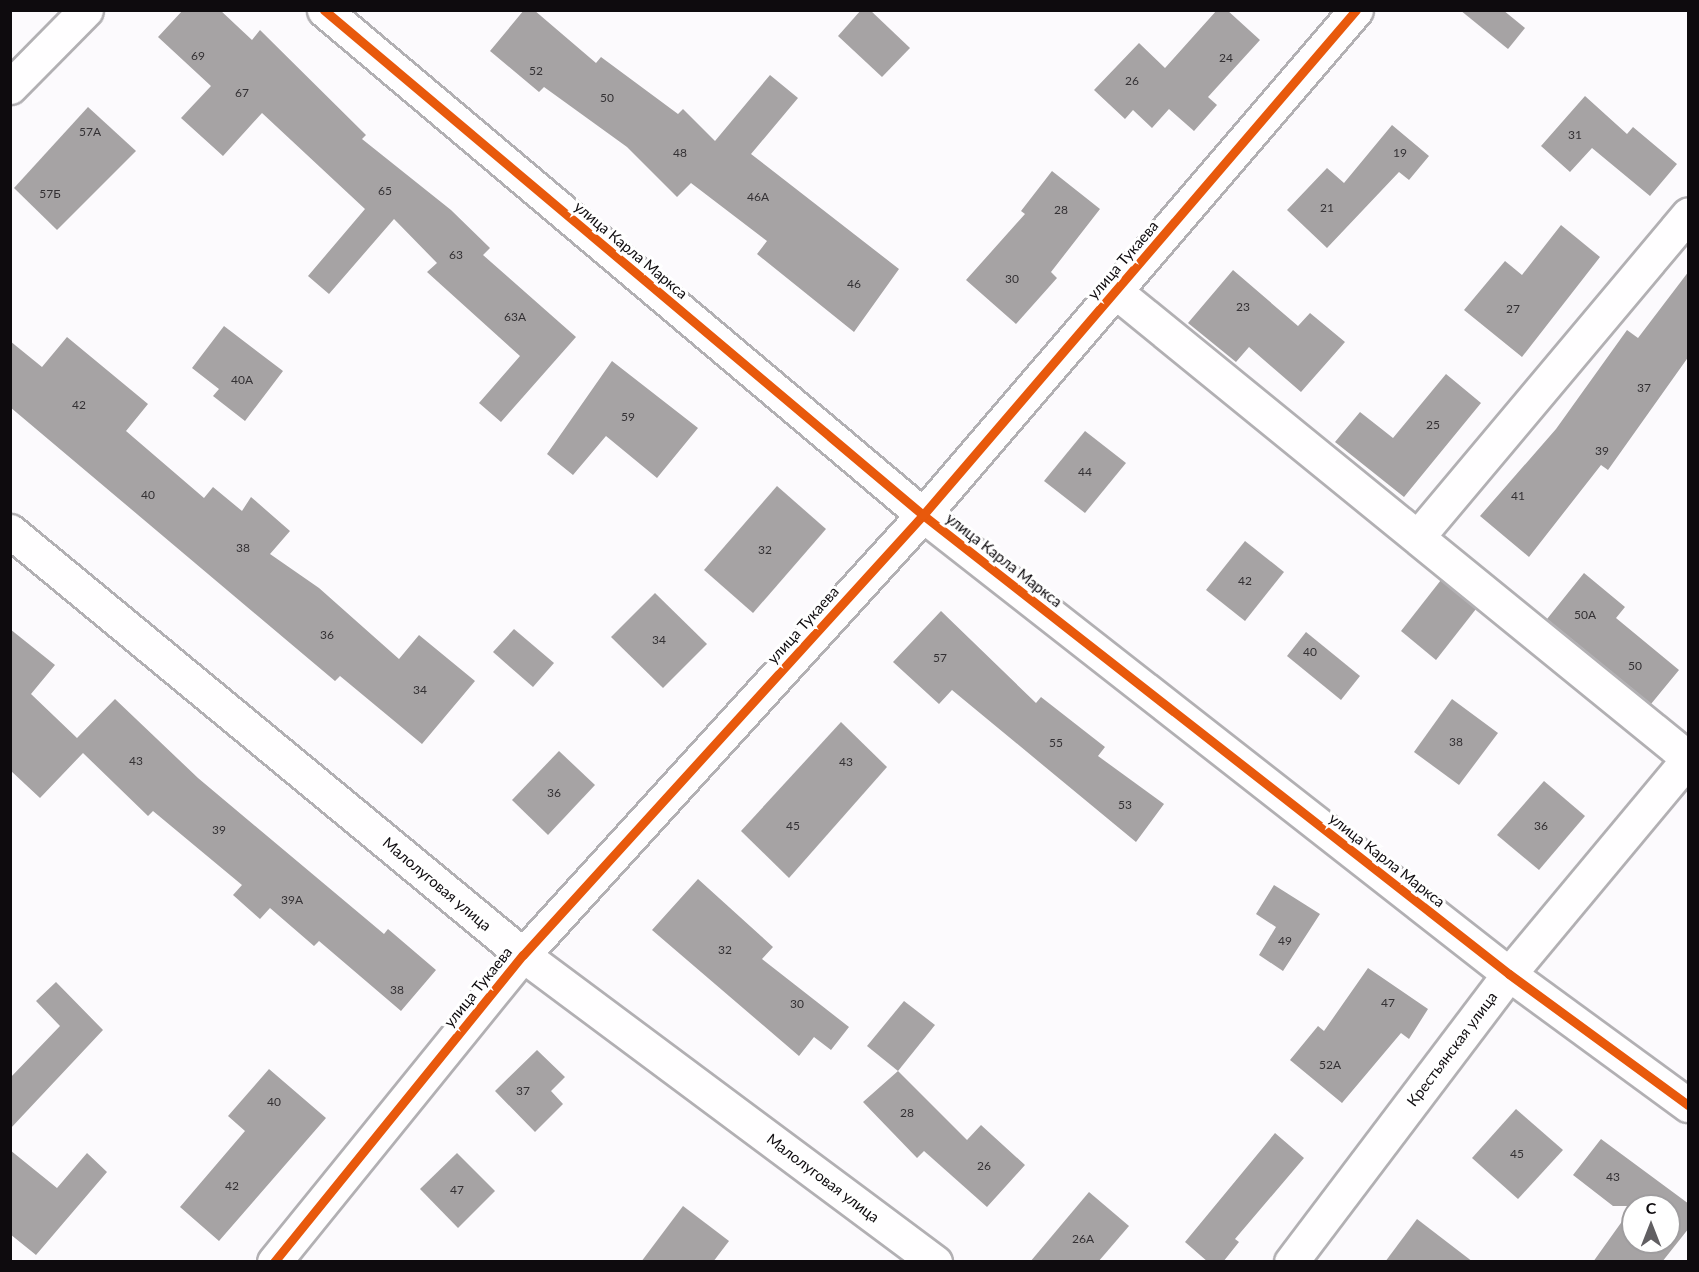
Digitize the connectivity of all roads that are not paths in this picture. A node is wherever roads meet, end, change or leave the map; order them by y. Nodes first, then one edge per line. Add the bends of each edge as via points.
1 (86, 10) edge
2 (324, 10) edge
3 (1356, 10) edge
4 (10, 87) edge
5 (1688, 215) edge
6 (1115, 291) junction
7 (923, 515) junction
8 (10, 531) edge
9 (1420, 534) junction
10 (1689, 758) edge
11 (524, 955) junction
12 (1509, 974) junction
13 (1689, 1105) edge
14 (274, 1262) edge
15 (935, 1262) edge
16 (1291, 1262) edge

1 - 4 street
2 - 7 street, улица Карла Маркса
3 - 6 street, улица Тукаева
5 - 9 street
6 - 7 street, улица Тукаева
6 - 9 street
7 - 11 street, улица Тукаева
7 - 12 street, улица Карла Маркса
8 - 11 street, Малолуговая улица
9 - 10 street
10 - 12 street, Крестьянская улица
11 - 14 street, улица Тукаева
11 - 15 street, Малолуговая улица
12 - 13 street, улица Карла Маркса
12 - 16 street, Крестьянская улица

